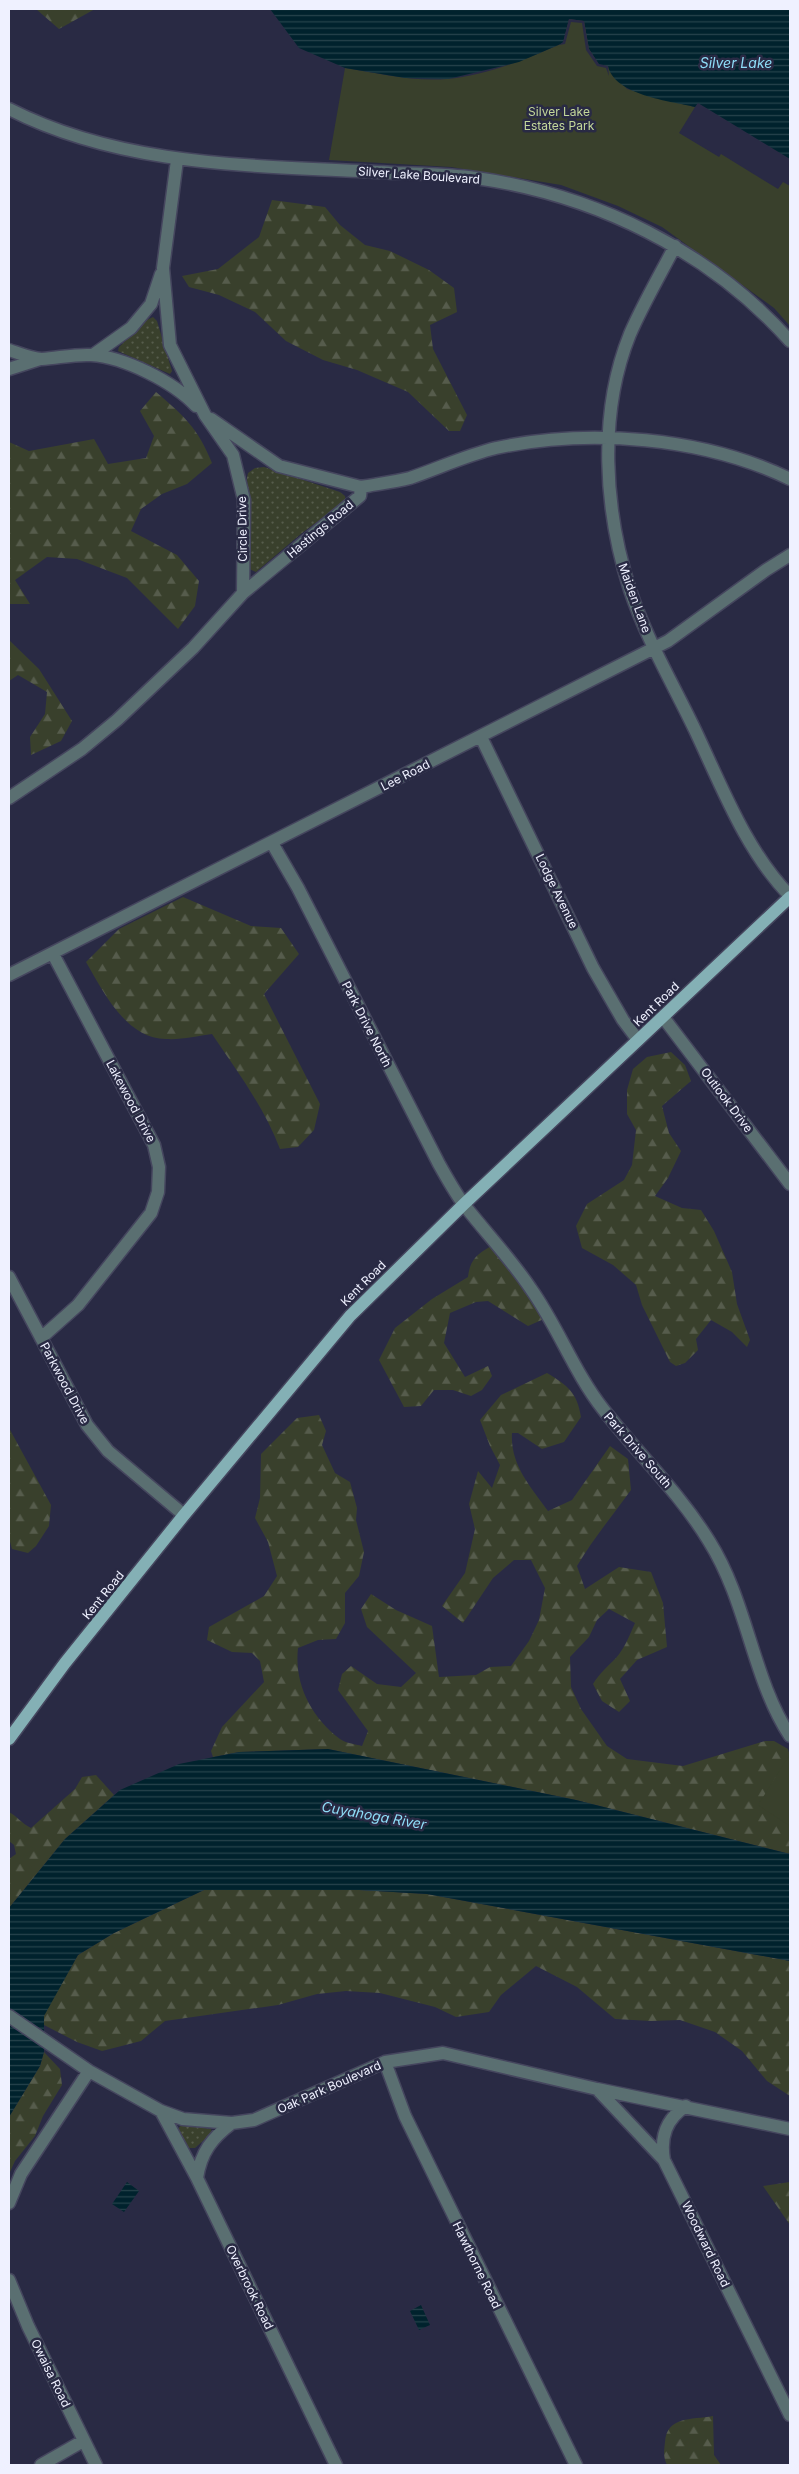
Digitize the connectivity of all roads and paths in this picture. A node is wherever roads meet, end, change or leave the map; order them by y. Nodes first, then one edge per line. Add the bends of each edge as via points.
1 (9, 109) edge
2 (177, 160) junction
3 (675, 246) junction
4 (163, 268) junction
5 (790, 341) edge
6 (9, 350) edge
7 (93, 355) junction
8 (41, 359) junction
9 (9, 369) edge
10 (205, 415) junction
11 (608, 438) junction
12 (790, 479) edge
13 (361, 487) junction
14 (790, 555) edge
15 (243, 593) junction
16 (654, 648) junction
17 (481, 737) junction
18 (9, 798) edge
19 (272, 843) junction
20 (790, 896) edge
21 (53, 954) junction
22 (9, 975) edge
23 (662, 1017) junction
24 (638, 1040) junction
25 (790, 1184) edge
26 (464, 1204) junction
27 (9, 1277) edge
28 (41, 1338) junction
29 (184, 1515) junction
30 (11, 1731) edge
31 (790, 1736) edge
32 (9, 2016) edge
33 (385, 2062) junction
34 (89, 2071) junction
35 (597, 2089) junction
36 (686, 2106) junction
37 (161, 2111) junction
38 (232, 2123) junction
39 (790, 2128) edge
40 (664, 2160) junction
41 (198, 2178) junction
42 (9, 2203) edge
43 (9, 2280) edge
44 (790, 2415) edge
45 (84, 2441) junction
46 (42, 2465) edge
47 (96, 2465) edge
48 (336, 2465) edge
49 (576, 2465) edge

1 - 2 street, Silver Lake Boulevard via 92,142
2 - 3 street, Silver Lake Boulevard via 475,178 574,200
2 - 4 street, Circle Drive
3 - 5 street, Silver Lake Boulevard via 735,289
3 - 11 street, Maiden Lane via 630,335 618,373
4 - 7 street, Circle Drive via 151,304 131,328
4 - 10 street, Circle Drive via 170,345
6 - 8 street
7 - 8 street
7 - 10 street, Circle Drive via 137,369 177,388
8 - 9 street
10 - 13 street, Circle Drive via 279,466
10 - 15 street, Circle Drive via 233,455 244,500
11 - 12 street, Hastings Road via 715,450
11 - 13 street, Hastings Road via 534,442 495,449 409,478
11 - 16 street, Maiden Lane via 613,510 621,558 630,591
13 - 15 street, Hastings Road via 360,496
14 - 16 street, Lee Road
15 - 18 street, Hastings Road via 193,648 117,720 82,749
16 - 17 street, Lee Road
16 - 20 street, Maiden Lane via 749,838 773,879
17 - 19 street, Lee Road
17 - 24 street, Lodge Avenue via 593,968
19 - 21 street, Lee Road
19 - 26 street, Park Drive North via 439,1164
20 - 23 main road, Kent Road
21 - 22 street, Lee Road
21 - 28 street, Lakewood Drive via 154,1144 159,1175 158,1192 144,1224 78,1306
23 - 24 main road, Kent Road
23 - 25 street, Outlook Drive
24 - 26 main road, Kent Road
26 - 29 main road, Kent Road via 350,1316
26 - 31 street, Park Drive South via 533,1291 602,1408 675,1492 711,1543 738,1599 770,1700
27 - 28 street, Parkwood Drive
28 - 29 street, Parkwood Drive via 81,1415 100,1443
29 - 30 main road, Kent Road
32 - 34 street, Oak Park Boulevard
33 - 35 street, Oak Park Boulevard via 444,2053
33 - 38 street, Oak Park Boulevard via 275,2112 254,2120
33 - 49 street, Hawthorne Road via 405,2116
34 - 37 street, Oak Park Boulevard
34 - 42 street via 21,2174
35 - 36 street, Oak Park Boulevard
35 - 40 street, Woodward Road
36 - 39 street, Oak Park Boulevard
36 - 40 street via 668,2124 662,2143
37 - 38 street, Oak Park Boulevard via 182,2119
37 - 41 street, Overbrook Road
38 - 41 street via 204,2151
40 - 44 street, Woodward Road
41 - 48 street, Overbrook Road
43 - 45 street, Owaisa Road
45 - 46 street
45 - 47 street, Owaisa Road

